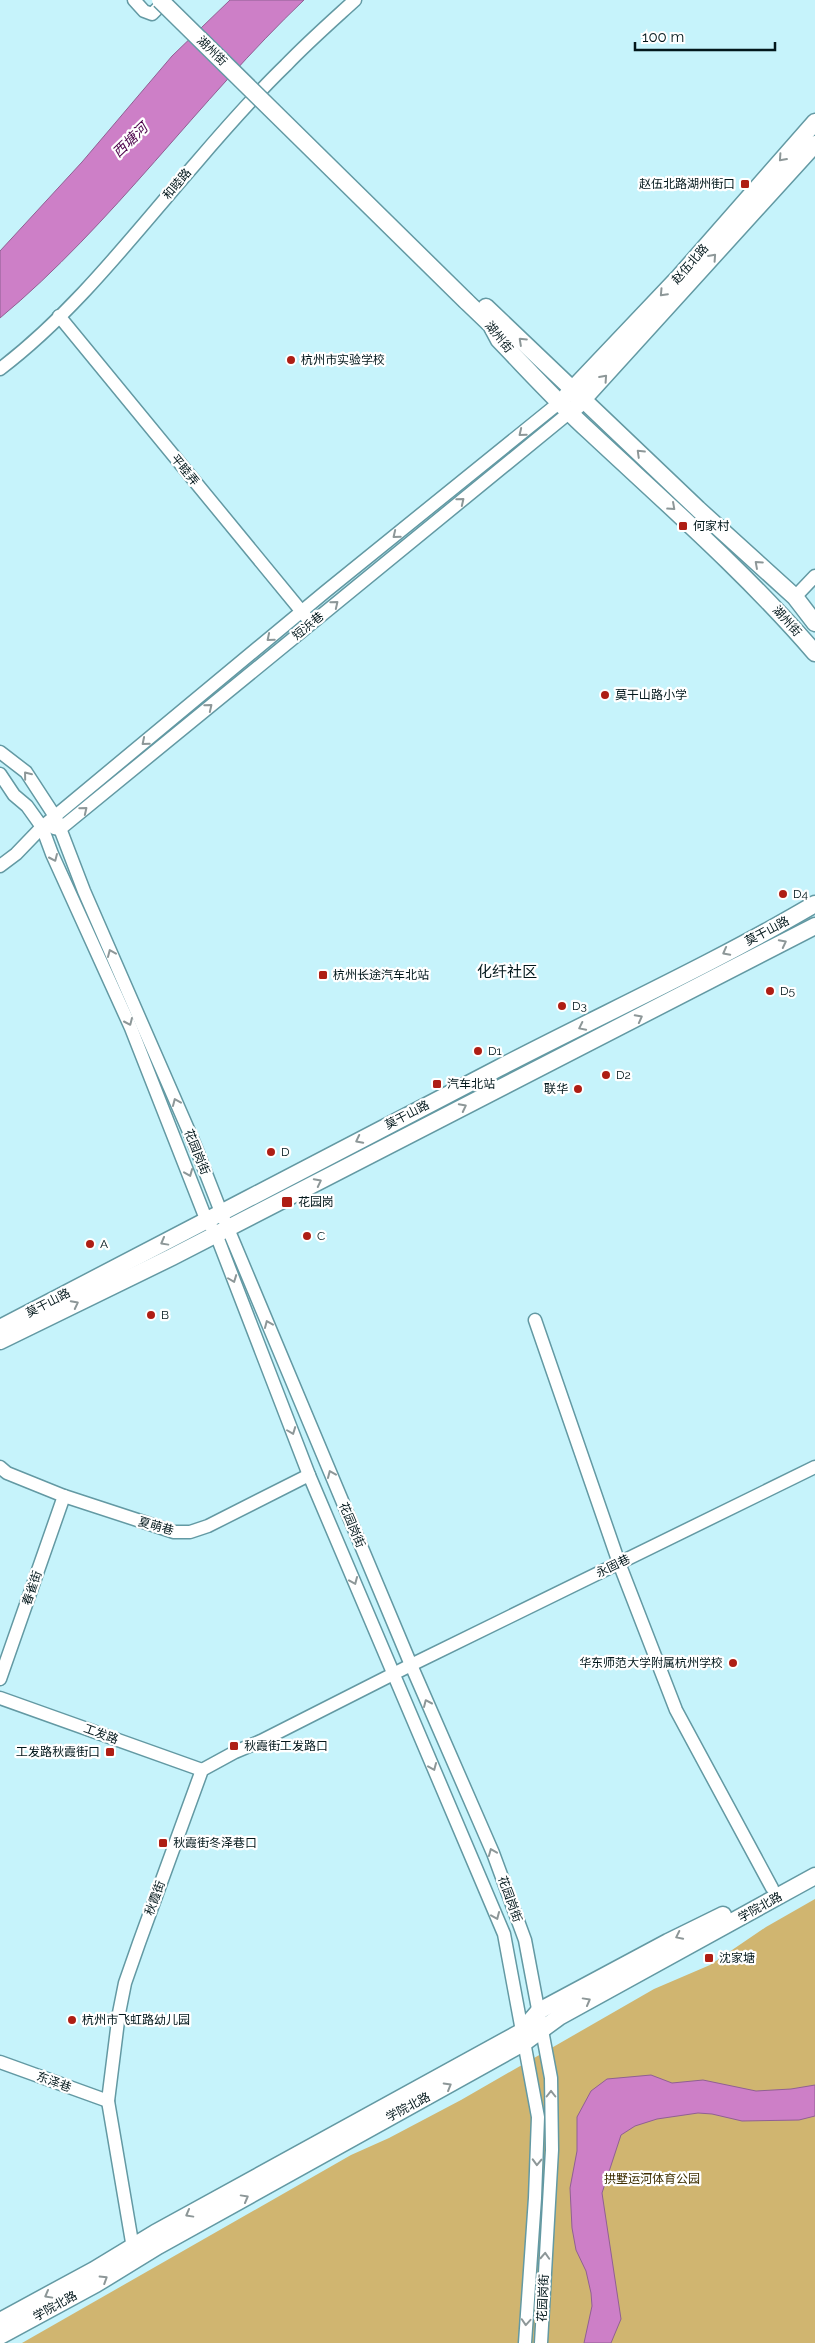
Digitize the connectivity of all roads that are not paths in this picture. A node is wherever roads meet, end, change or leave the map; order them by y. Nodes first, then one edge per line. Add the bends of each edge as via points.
1 (134, 0) edge
2 (160, 0) edge
3 (166, 0) edge
4 (174, 0) edge
5 (355, 0) edge
6 (815, 122) edge
7 (815, 144) edge
8 (470, 298) junction
9 (59, 316) junction
10 (0, 369) edge
11 (579, 394) junction
12 (565, 407) junction
13 (815, 576) edge
14 (794, 597) junction
15 (302, 612) junction
16 (311, 623) junction
17 (815, 623) edge
18 (815, 653) edge
19 (0, 752) edge
20 (0, 774) edge
21 (55, 816) junction
22 (42, 827) junction
23 (60, 829) junction
24 (0, 866) edge
25 (815, 904) edge
26 (815, 926) edge
27 (214, 1215) junction
28 (222, 1230) junction
29 (535, 1320) dead end
30 (0, 1328) edge
31 (0, 1342) edge
32 (0, 1467) edge
33 (815, 1467) edge
34 (309, 1475) junction
35 (64, 1496) junction
36 (618, 1563) junction
37 (411, 1664) junction
38 (394, 1674) junction
39 (0, 1679) edge
40 (0, 1698) edge
41 (202, 1770) junction
42 (815, 1864) edge
43 (815, 1876) edge
44 (772, 1888) junction
45 (540, 2011) junction
46 (543, 2030) junction
47 (523, 2037) junction
48 (0, 2062) edge
49 (108, 2101) junction
50 (134, 2253) junction
51 (0, 2321) edge
52 (0, 2336) edge
53 (525, 2343) edge
54 (541, 2343) edge

1 - 3 street via 144,11 152,14
2 - 8 main road, 湖州街, bridge
4 - 8 main road, 湖州街
5 - 9 street, 和睦路 via 286,64
6 -> 11 main road, 赵伍北路
11 -> 7 main road, 赵伍北路
11 -> 8 main road, 湖州街
8 - 12 main road, 湖州街 via 499,340
9 - 10 street, 和睦路
9 - 15 street, 平睦弄
11 - 12 main road, 赵伍北路
14 -> 11 main road, 湖州街
12 -> 15 street, 短浜巷
16 -> 12 street, 短浜巷
12 -> 18 main road, 湖州街 via 778,610
13 - 14 street
14 - 17 main road, 湖州街
15 - 16 street, 平睦弄
15 -> 21 street, 短浜巷
23 -> 16 street, 短浜巷
21 -> 19 street, 花园岗街 via 26,772
20 - 22 street, 花园岗街
21 - 22 street, 短浜巷
21 - 23 street, 花园岗街
22 - 23 street
22 - 24 street, 短浜巷
22 -> 27 street, 花园岗街
27 -> 23 street, 花园岗街 via 194,1143
25 -> 27 main road, 莫干山路 via 628,1004
28 -> 26 main road, 莫干山路
27 - 28 street, 花园岗街
27 -> 30 main road, 莫干山路
31 -> 28 main road, 莫干山路
28 -> 34 street, 花园岗街
37 -> 28 street, 花园岗街
29 - 36 street
32 - 35 street, 夏萌巷 via 7,1473
33 - 36 street, 永固巷
34 - 35 street, 夏萌巷 via 190,1532 174,1532
34 -> 38 street, 花园岗街
35 - 39 street, 春雀街
36 - 37 street, 永固巷
36 - 44 street via 676,1710
37 - 38 street
45 -> 37 street, 花园岗街 via 524,1940 493,1852
38 - 41 street
38 -> 47 street, 花园岗街 via 504,1934
40 - 41 street, 工发路
41 - 49 street, 秋霞街 via 126,1983 119,2012
42 - 44 main road, 学院北路
46 -> 43 main road, 学院北路 via 559,2017
44 -> 45 main road, 学院北路
45 - 46 street, 花园岗街
45 - 47 main road, 学院北路
46 - 47 main road, 学院北路
54 -> 46 street, 花园岗街 via 552,2150 551,2078
47 - 50 main road, 学院北路
47 -> 53 street, 花园岗街 via 538,2117
48 - 49 street, 东泽巷
49 - 50 street, 秋霞街
50 -> 51 main road, 学院北路
52 -> 50 main road, 学院北路

